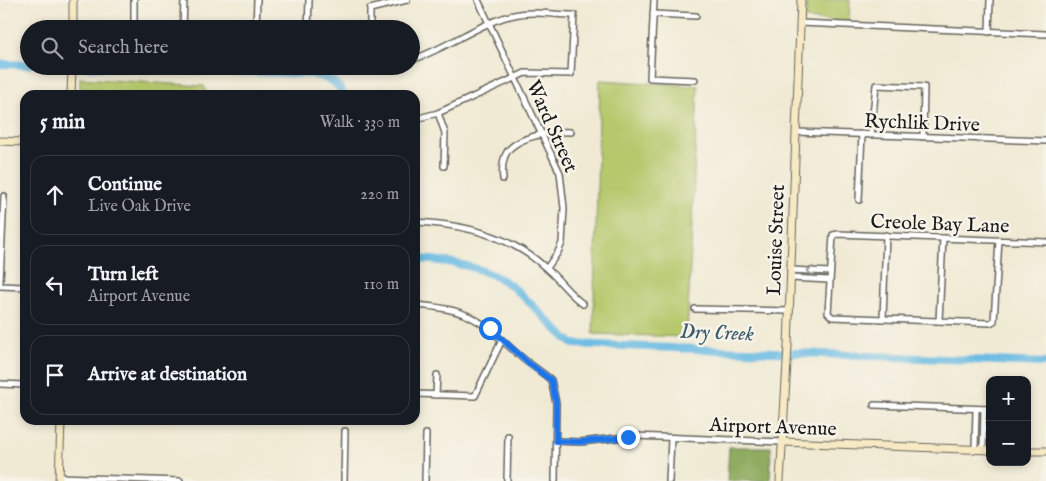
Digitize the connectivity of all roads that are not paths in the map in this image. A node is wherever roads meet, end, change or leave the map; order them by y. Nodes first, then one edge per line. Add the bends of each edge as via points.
1 (73, 0) edge
2 (134, 0) edge
3 (184, 0) edge
4 (257, 0) edge
5 (309, 0) edge
6 (407, 0) edge
7 (478, 0) edge
8 (654, 0) edge
9 (802, 0) edge
10 (990, 0) edge
11 (653, 14) junction
12 (696, 16) dead end
13 (73, 20) edge
14 (134, 20) edge
15 (183, 20) edge
16 (256, 20) edge
17 (308, 20) edge
18 (370, 20) edge
19 (800, 23) junction
20 (490, 24) junction
21 (989, 32) junction
22 (1046, 34) edge
23 (420, 56) edge
24 (72, 75) edge
25 (515, 77) junction
26 (695, 80) dead end
27 (72, 90) edge
28 (438, 113) junction
29 (420, 118) edge
30 (571, 132) dead end
31 (796, 132) junction
32 (543, 134) junction
33 (862, 134) junction
34 (871, 135) junction
35 (923, 137) junction
36 (0, 141) edge
37 (1046, 141) edge
38 (20, 142) edge
39 (444, 166) dead end
40 (502, 179) dead end
41 (4, 196) dead end
42 (859, 200) dead end
43 (420, 222) edge
44 (886, 235) junction
45 (943, 238) junction
46 (999, 240) junction
47 (1046, 242) edge
48 (547, 268) junction
49 (830, 272) junction
50 (790, 274) junction
51 (829, 280) junction
52 (0, 284) edge
53 (20, 286) edge
54 (583, 304) dead end
55 (420, 306) edge
56 (695, 309) dead end
57 (789, 311) junction
58 (883, 319) junction
59 (939, 321) junction
60 (502, 340) junction
61 (437, 375) dead end
62 (0, 384) edge
63 (20, 385) edge
64 (420, 394) edge
65 (436, 395) junction
66 (874, 405) dead end
67 (976, 408) junction
68 (986, 409) edge
69 (986, 419) edge
70 (61, 425) edge
71 (345, 431) dead end
72 (426, 434) dead end
73 (508, 436) dead end
74 (671, 438) junction
75 (556, 441) junction
76 (782, 442) junction
77 (983, 449) edge
78 (1031, 451) edge
79 (1046, 451) edge
80 (60, 479) edge
81 (180, 481) edge
82 (344, 481) edge
83 (425, 481) edge
84 (507, 481) edge
85 (554, 481) edge
86 (669, 481) edge
87 (780, 481) edge

1 - 13 street
2 - 14 street
3 - 15 street
4 - 16 street
5 - 17 street
6 - 18 street via 370,9
7 - 20 street, Ward Street
8 - 11 street
9 - 19 street, Louise Street
10 - 21 street
11 - 12 street
11 - 26 street via 650,78
19 - 21 street
19 - 31 street, Louise Street
20 - 23 street
20 - 25 street, Ward Street
20 - 25 street via 520,14 574,16 572,74 532,72
21 - 22 street
24 - 27 street
25 - 28 street
25 - 32 street, Ward Street
28 - 29 street
28 - 39 street via 445,133
30 - 32 street
31 - 33 street, Rychlik Drive
31 - 50 street, Louise Street
32 - 40 street via 508,150
32 - 48 street, Ward Street via 560,173 564,208 562,243
33 - 34 street, Rychlik Drive
33 - 42 street
34 - 35 street, Rychlik Drive
34 - 35 street via 876,85 924,87
35 - 37 street, Rychlik Drive
36 - 38 street
41 - 52 street
43 - 48 street via 446,224 486,234 514,246
44 - 45 street, Creole Bay Lane
44 - 49 street, Creole Bay Lane via 833,235
44 - 58 street
45 - 46 street, Creole Bay Lane
45 - 59 street
46 - 47 street, Creole Bay Lane
46 - 59 street via 994,321
48 - 54 street
49 -> 50 street
49 - 51 street
50 - 51 street
50 - 57 street, Louise Street
51 - 58 street via 830,315
52 - 53 street
55 - 60 street via 464,313 490,328
56 - 57 street
57 - 76 street, Louise Street
58 - 59 street
60 - 65 street via 475,396
60 - 75 street via 551,380 556,402
61 - 65 street
62 - 63 street
64 - 65 street
66 - 67 street
67 - 68 street
67 - 77 street
69 - 77 street
70 - 80 street
71 - 82 street
72 - 83 street
73 - 84 street
74 - 75 street, Airport Avenue via 636,436
74 - 76 street, Airport Avenue
74 - 86 street
75 - 85 street
76 - 77 street, Airport Avenue
76 - 87 street, Louise Street
78 - 79 street
80 - 81 street

